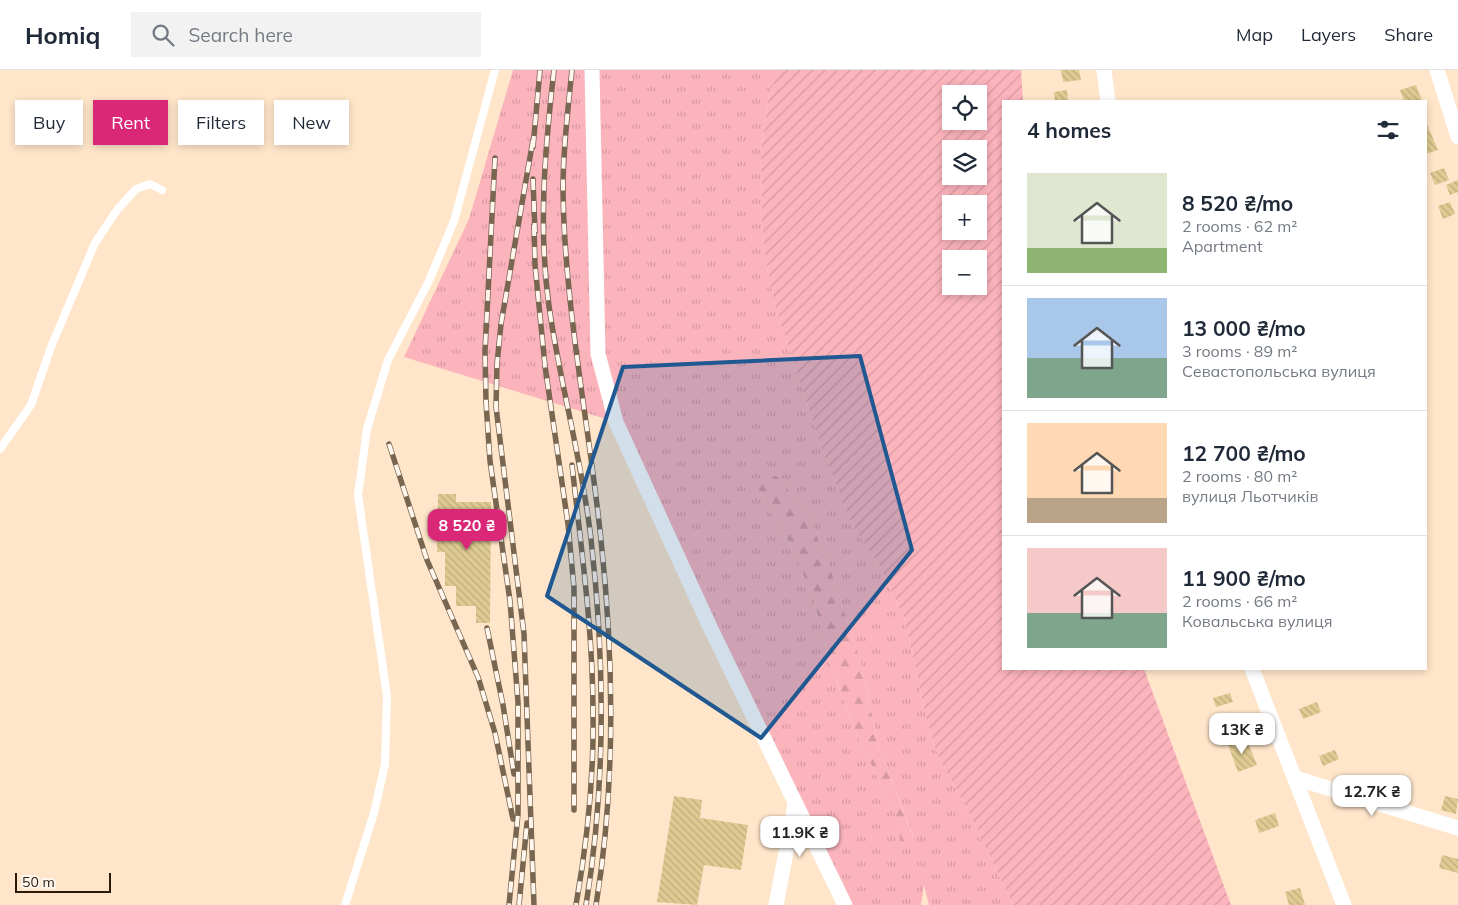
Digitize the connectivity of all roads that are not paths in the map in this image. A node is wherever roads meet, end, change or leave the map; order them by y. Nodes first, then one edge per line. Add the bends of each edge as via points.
1 (495, 70) edge
2 (592, 70) edge
3 (1104, 70) edge
4 (1437, 70) edge
5 (1108, 100) edge
6 (1458, 137) edge
7 (162, 190) dead end
8 (0, 449) edge
9 (1252, 670) edge
10 (1295, 778) junction
11 (795, 805) junction
12 (1458, 828) edge
13 (344, 905) edge
14 (776, 905) edge
15 (845, 905) edge
16 (1344, 905) edge

1 - 13 lane via 454,221 429,281 388,360 367,429 358,495 387,696 384,764 374,813
2 - 11 street via 598,354 616,422
3 - 5 street
4 - 6 street
7 - 8 lane via 150,184 136,189 95,243 30,405
9 - 10 street
10 - 12 street
10 - 16 street
11 - 14 street
11 - 15 street

